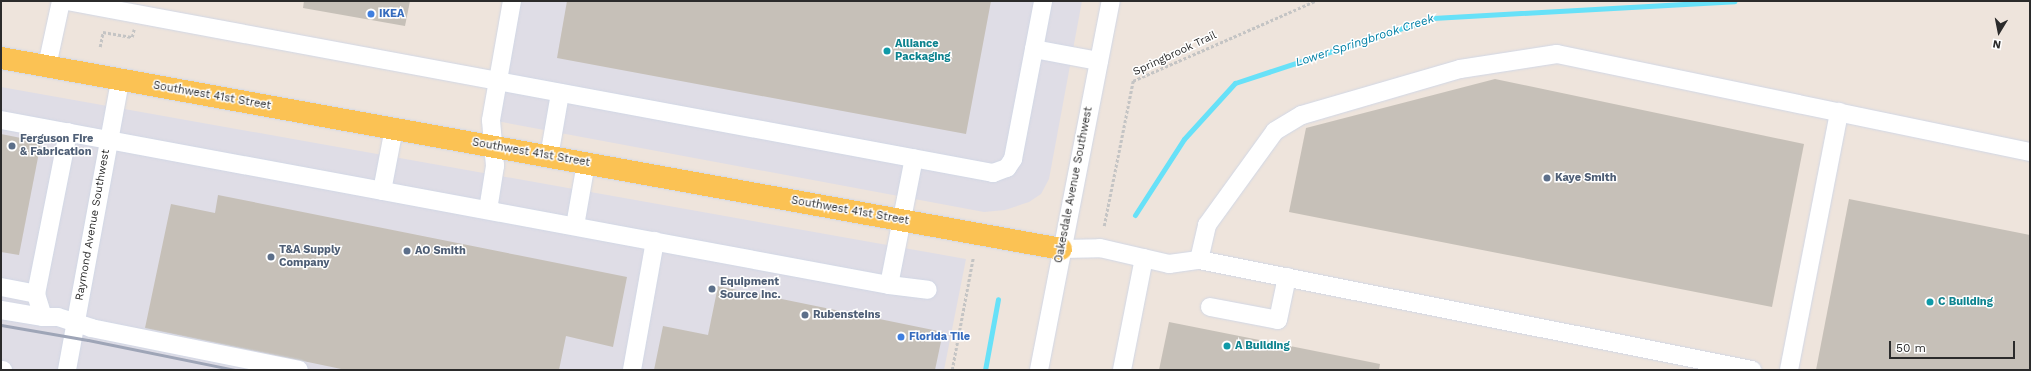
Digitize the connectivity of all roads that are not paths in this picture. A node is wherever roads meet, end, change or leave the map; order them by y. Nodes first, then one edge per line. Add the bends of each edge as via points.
1 (61, 1) edge
2 (67, 1) edge
3 (512, 1) edge
4 (1043, 1) edge
5 (1111, 1) edge
6 (1034, 49) junction
7 (1, 58) edge
8 (1099, 61) junction
9 (47, 66) junction
10 (120, 80) junction
11 (499, 80) junction
12 (560, 93) junction
13 (1839, 112) junction
14 (1, 120) edge
15 (394, 128) junction
16 (68, 132) junction
17 (108, 139) junction
18 (495, 147) junction
19 (2030, 152) edge
20 (549, 157) junction
21 (914, 158) junction
22 (586, 163) junction
23 (382, 190) junction
24 (488, 210) junction
25 (903, 220) junction
26 (575, 226) junction
27 (655, 241) junction
28 (1061, 249) junction
29 (1144, 258) junction
30 (1199, 260) junction
31 (1287, 277) junction
32 (889, 285) junction
33 (1, 287) edge
34 (928, 290) dead end
35 (36, 294) junction
36 (1210, 307) dead end
37 (1, 310) edge
38 (43, 317) junction
39 (76, 324) junction
40 (67, 370) edge
41 (299, 370) edge
42 (632, 370) edge
43 (1039, 370) edge
44 (1122, 370) edge
45 (1752, 370) edge
46 (1789, 370) edge

1 - 9 street
2 - 11 street
3 - 11 street
4 - 6 street
5 - 8 street, Oakesdale Avenue Southwest
6 - 8 street
6 - 21 street via 1013,159 1007,168 993,173
7 - 9 main road, Southwest 41st Street
8 - 28 street, Oakesdale Avenue Southwest
9 - 10 main road, Southwest 41st Street
10 - 15 main road, Southwest 41st Street
10 - 17 street, Raymond Avenue Southwest
11 - 12 street
11 - 18 street via 491,120
12 - 20 street
12 - 21 street
13 - 19 street
13 - 30 street via 1557,54 1460,69 1302,115 1275,131 1207,226
13 - 46 street
14 - 16 street
15 - 18 main road, Southwest 41st Street
15 - 23 street
16 - 17 street
16 - 35 street
17 - 23 street
17 - 39 street, Raymond Avenue Southwest
18 - 20 main road, Southwest 41st Street
18 - 24 street via 495,166
20 - 22 main road, Southwest 41st Street
21 - 25 street
22 - 25 main road, Southwest 41st Street
22 - 26 street
23 - 24 street
24 - 26 street
25 - 28 main road, Southwest 41st Street
25 - 32 street
26 - 27 street
27 - 32 street
27 - 42 street
28 - 29 street via 1100,248
28 - 43 street, Oakesdale Avenue Southwest
29 - 30 street via 1170,264
29 - 44 street
30 - 31 street
31 - 36 street via 1278,320
31 - 45 street
32 - 34 street
33 - 35 street
35 - 38 street
37 - 38 street
38 - 39 street via 58,317
39 - 40 street, Raymond Avenue Southwest
39 - 41 street

